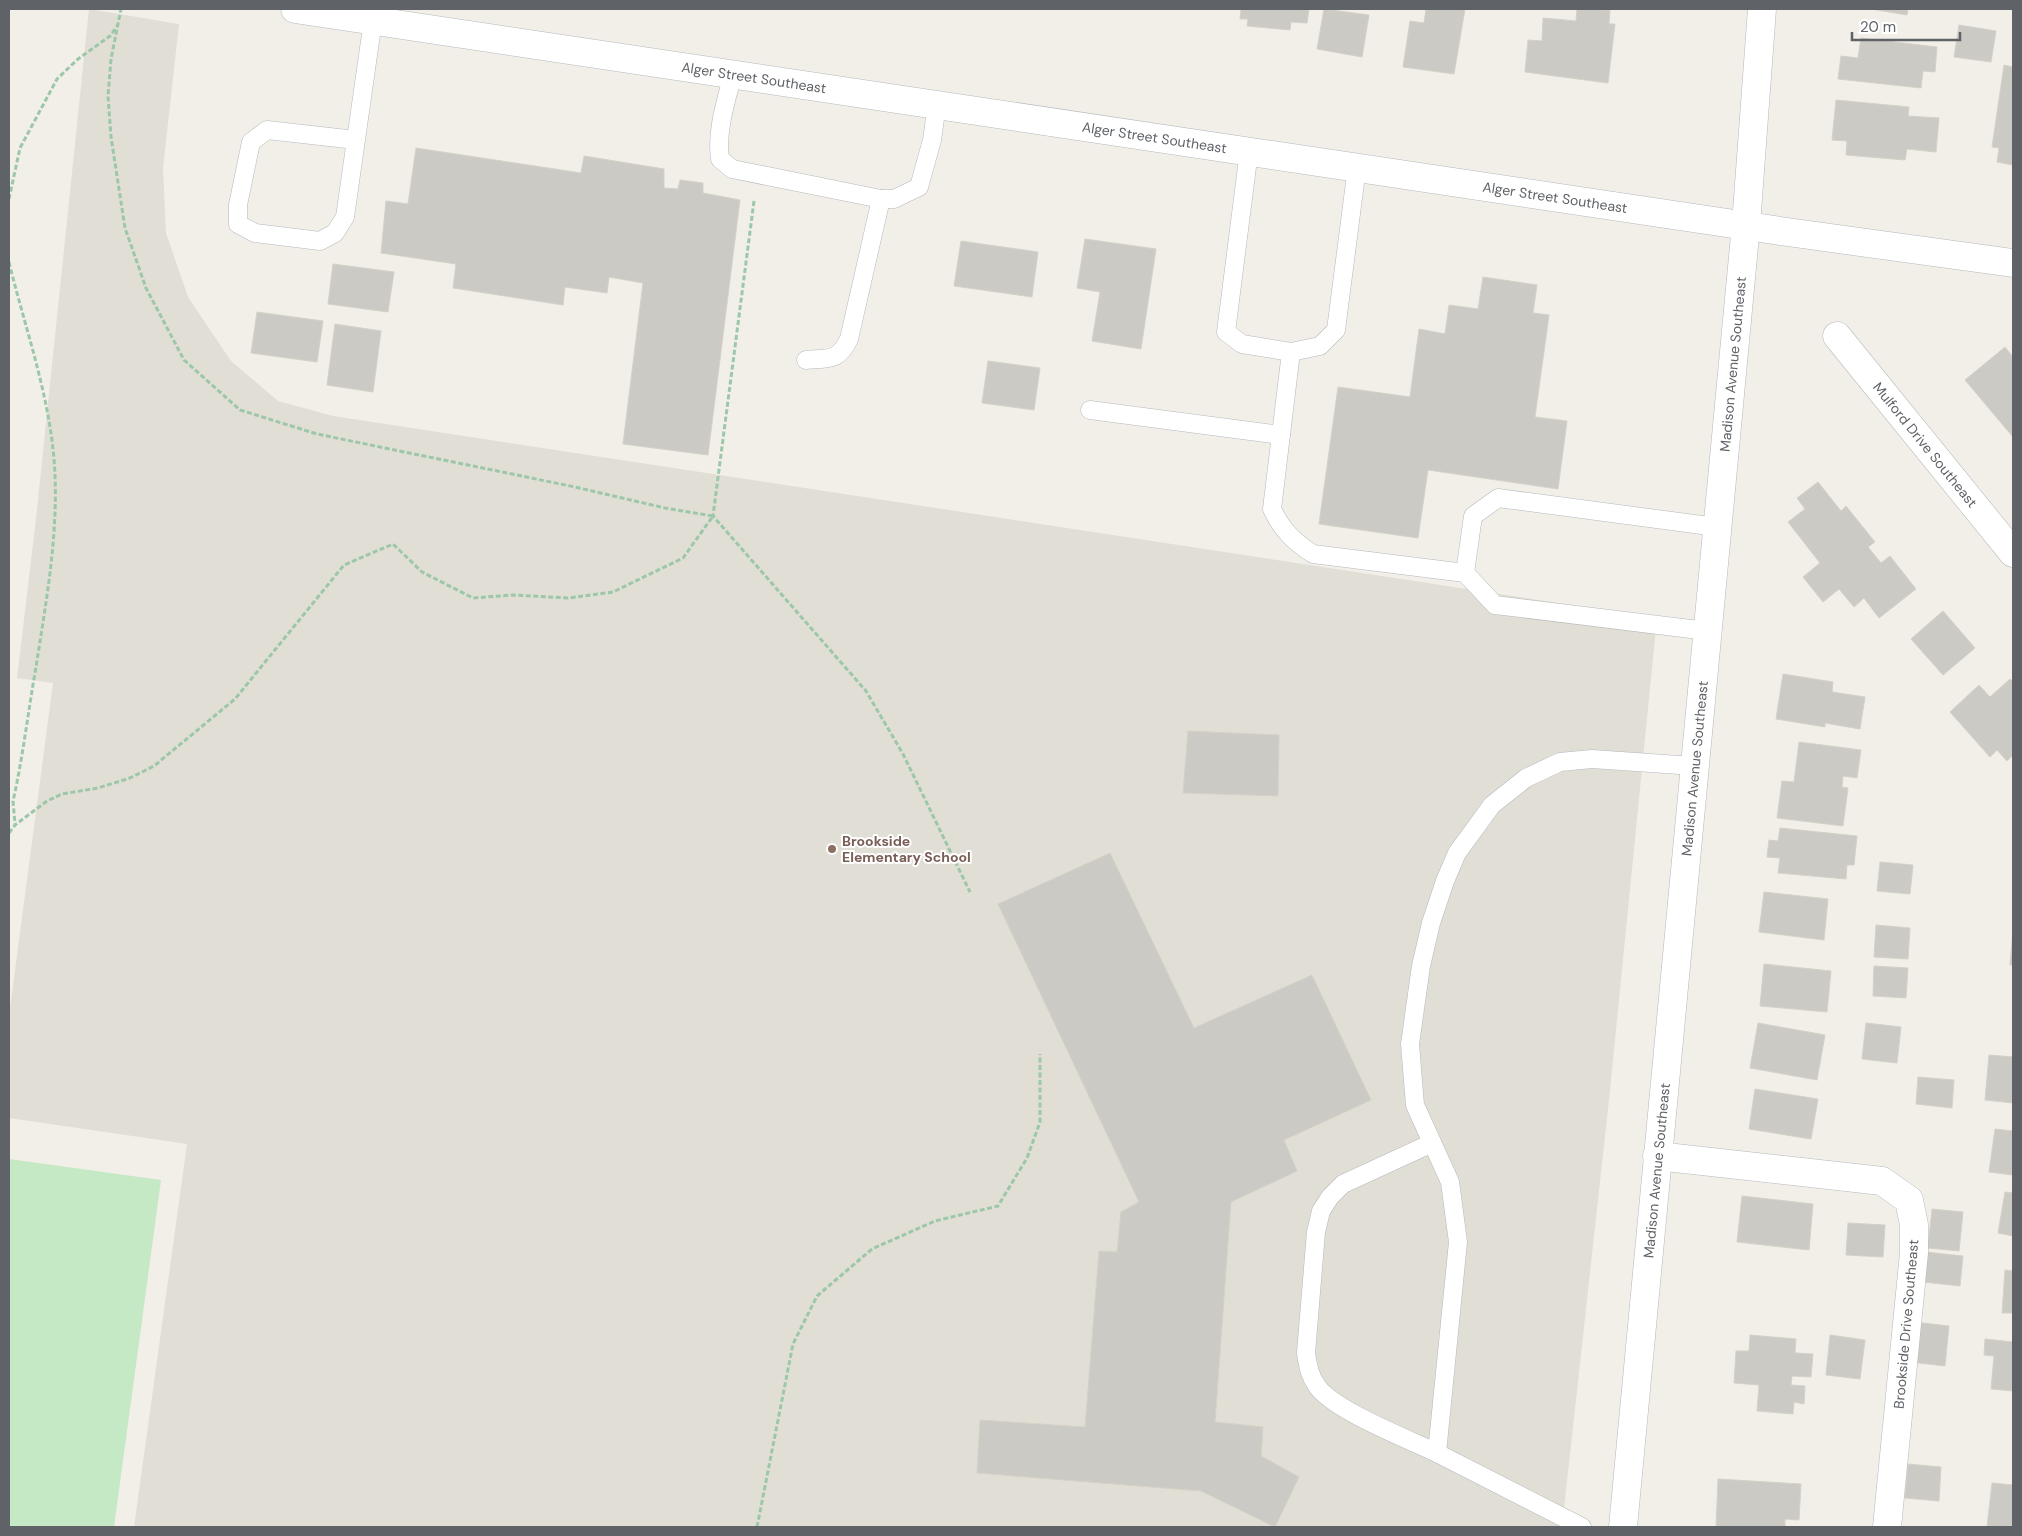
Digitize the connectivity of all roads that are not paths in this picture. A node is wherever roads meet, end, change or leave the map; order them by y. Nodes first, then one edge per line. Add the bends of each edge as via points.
1 (295, 9) edge
2 (1762, 9) edge
3 (373, 20) junction
4 (732, 74) junction
5 (937, 104) junction
6 (356, 140) junction
7 (1249, 151) junction
8 (1357, 167) junction
9 (881, 199) junction
10 (1746, 225) junction
11 (2013, 263) edge
12 (1836, 336) dead end
13 (1291, 352) junction
14 (806, 360) dead end
15 (1090, 410) dead end
16 (1281, 436) junction
17 (1717, 527) junction
18 (2013, 553) edge
19 (1465, 573) junction
20 (1707, 631) junction
21 (1694, 766) junction
22 (1432, 1143) junction
23 (1656, 1156) junction
24 (1437, 1454) junction
25 (1582, 1527) edge
26 (1623, 1527) edge
27 (1887, 1527) edge

1 - 3 street, Alger Street Southeast
2 - 10 street, Madison Avenue Southeast
3 - 4 street, Alger Street Southeast
3 - 6 lane
4 - 5 street, Alger Street Southeast
4 - 9 lane via 720,130 720,159 732,169
5 - 7 street, Alger Street Southeast
5 - 9 lane via 932,140 919,186 894,199
6 - 6 lane via 345,217 335,234 320,241 255,233 238,224 238,205 251,142 267,130
7 - 8 street, Alger Street Southeast
7 - 13 lane via 1226,332 1242,344
8 - 10 street, Alger Street Southeast
8 - 13 lane via 1336,330 1320,346
9 - 14 lane via 846,346 835,358
10 - 11 street, Alger Street Southeast
10 - 17 street, Madison Avenue Southeast
12 - 18 street, Mulford Drive Southeast
13 - 16 lane
15 - 16 lane
16 - 19 lane via 1272,509 1281,527 1296,542 1313,554
17 - 19 lane via 1498,498 1473,516
17 - 20 street, Madison Avenue Southeast
19 - 20 lane via 1495,605
20 - 21 street, Madison Avenue Southeast
21 - 22 lane via 1592,759 1560,762 1526,778 1492,805 1472,829 1457,852 1445,881 1431,923 1415,996 1410,1044 1415,1105
21 - 23 street, Madison Avenue Southeast
22 - 24 lane via 1450,1182 1458,1242
22 - 24 lane via 1343,1184 1330,1197 1321,1212 1316,1232 1306,1353 1309,1372 1317,1387 1337,1405
23 - 26 street, Madison Avenue Southeast
23 - 27 street, Brookside Drive Southeast via 1882,1180 1909,1200 1914,1225 1914,1254
24 - 25 lane

